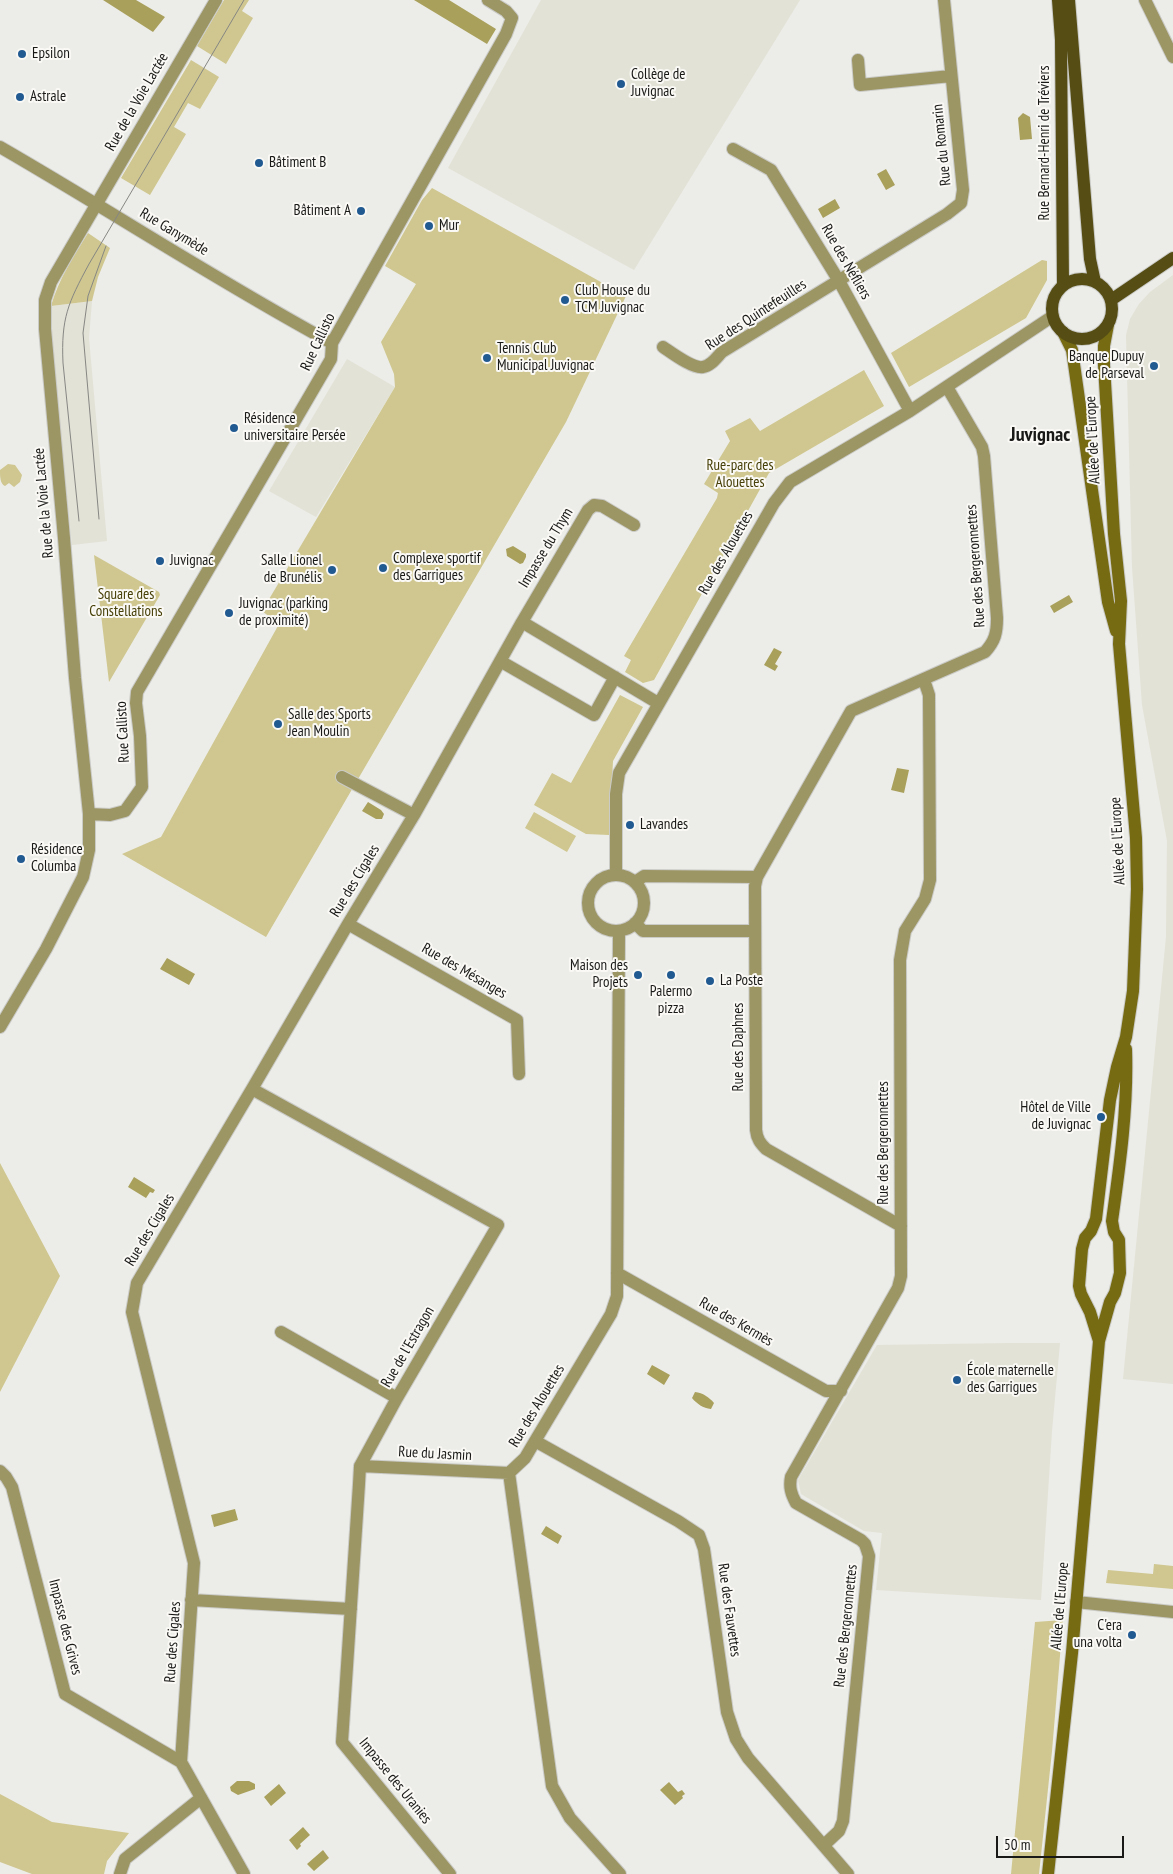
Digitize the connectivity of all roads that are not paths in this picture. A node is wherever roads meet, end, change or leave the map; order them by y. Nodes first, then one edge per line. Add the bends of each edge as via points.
1 (216, 0) edge
2 (488, 0) edge
3 (944, 0) edge
4 (1058, 0) edge
5 (1069, 0) edge
6 (1145, 0) edge
7 (1173, 57) edge
8 (858, 60) dead end
9 (951, 76) junction
10 (0, 147) edge
11 (733, 149) dead end
12 (96, 204) junction
13 (1173, 258) edge
14 (839, 281) junction
15 (1095, 282) junction
16 (1063, 285) junction
17 (1111, 300) junction
18 (1053, 316) junction
19 (1108, 325) junction
20 (1063, 332) junction
21 (332, 343) junction
22 (663, 347) dead end
23 (947, 387) junction
24 (910, 411) junction
25 (634, 525) dead end
26 (522, 622) junction
27 (1119, 644) junction
28 (500, 661) junction
29 (615, 677) junction
30 (924, 680) junction
31 (658, 703) junction
32 (342, 777) dead end
33 (89, 814) junction
34 (414, 815) junction
35 (616, 874) junction
36 (757, 877) junction
37 (635, 882) junction
38 (635, 923) junction
39 (348, 924) junction
40 (619, 931) junction
41 (755, 931) junction
42 (0, 1026) edge
43 (1126, 1037) junction
44 (518, 1074) dead end
45 (252, 1090) junction
46 (901, 1226) junction
47 (1091, 1231) junction
48 (1114, 1232) junction
49 (618, 1273) junction
50 (1086, 1300) junction
51 (1110, 1302) junction
52 (281, 1332) dead end
53 (1099, 1341) junction
54 (841, 1391) junction
55 (397, 1398) junction
56 (536, 1441) junction
57 (360, 1466) junction
58 (0, 1471) edge
59 (509, 1473) junction
60 (191, 1600) junction
61 (1076, 1602) junction
62 (351, 1609) junction
63 (1173, 1612) edge
64 (182, 1762) junction
65 (201, 1798) junction
66 (824, 1845) junction
67 (120, 1874) edge
68 (244, 1874) edge
69 (450, 1874) edge
70 (620, 1874) edge
71 (848, 1874) edge
72 (1048, 1874) edge

1 - 12 street, Rue de la Voie Lactée
2 - 21 street, Rue Callisto via 512,18 506,34
3 - 9 street, Rue du Romarin
4 - 16 main road, Rue Bernard-Henri de Tréviers
5 - 15 main road, Rue Bernard-Henri de Tréviers via 1090,259
6 - 7 street
8 - 9 street via 860,85
9 - 14 street, Rue du Romarin via 963,190 961,203
10 - 12 street, Rue Ganymède
11 - 14 street, Rue des Néfliers via 771,170
12 - 21 street, Rue Ganymède
12 - 33 street, Rue de la Voie Lactée via 51,282 44,318
13 - 17 main road
14 - 22 street, Rue des Quintefeuilles via 722,352 709,365 696,367
14 - 24 street, Rue des Néfliers
15 - 16 main road via 1079,279
15 - 17 main road via 1105,289
16 - 18 main road via 1054,299
17 - 19 main road
18 - 20 main road
18 - 23 street, Rue des Alouettes
19 - 20 main road via 1087,338 1072,337
19 - 27 street, Allée de l'Europe via 1104,365 1120,601
20 - 27 street, Allée de l'Europe via 1072,350 1108,602
21 - 33 street, Rue Callisto via 331,359 137,692 142,788 125,811 110,815
23 - 24 street, Rue des Alouettes
23 - 30 street, Rue des Bergeronnettes via 984,456 997,632 985,652
24 - 31 street, Rue des Alouettes via 790,482 774,503
25 - 26 street, Impasse du Thym via 602,506 594,505 588,510
26 - 28 street, Rue des Cigales
26 - 29 street
27 - 43 street, Allée de l'Europe via 1135,829 1136,881 1133,991
28 - 29 street via 594,714
28 - 34 street, Rue des Cigales
29 - 31 street
30 - 36 street, Rue des Daphnes via 851,711
30 - 46 street, Rue des Bergeronnettes via 929,695 930,880 925,899 905,931 900,960
31 - 35 street, Rue des Alouettes via 619,773
32 - 34 street
33 - 42 street, Rue de la Voie Lactée via 89,850 83,877 46,949
34 - 39 street, Rue des Cigales
35 - 37 street
35 - 40 street via 607,875 592,886 587,904 594,921 601,927
36 - 37 street via 644,876
36 - 41 street, Rue des Daphnes
37 - 38 street via 644,896 644,905
38 - 40 street
38 - 41 street via 643,931
39 - 44 street, Rue des Mésanges via 517,1020
39 - 45 street, Rue des Cigales
40 - 49 street, Rue des Alouettes
41 - 46 street, Rue des Daphnes via 757,1138 766,1149
43 - 47 street, Allée de l'Europe via 1110,1100 1096,1220
43 - 48 street, Allée de l'Europe via 1126,1098 1112,1221
45 - 55 street, Rue de l'Estragon via 498,1225
45 - 60 street, Rue des Cigales via 137,1283 132,1312 194,1563
46 - 54 street, Rue des Bergeronnettes via 898,1288
47 - 48 street
47 - 50 street, Allée de l'Europe via 1082,1249 1079,1286
48 - 51 street, Allée de l'Europe via 1118,1240 1120,1273 1116,1293
49 - 54 street, Rue des Kermès via 826,1391
49 - 56 street, Rue des Alouettes via 617,1296 611,1314
50 - 51 street via 1092,1305
50 - 53 street, Allée de l'Europe
51 - 53 street, Allée de l'Europe
52 - 55 street
53 - 61 street, Allée de l'Europe
54 - 66 street, Rue des Bergeronnettes via 790,1484 796,1503 861,1540 869,1556 843,1821 839,1831
55 - 57 street, Rue de l'Estragon
56 - 59 street, Rue des Alouettes via 525,1458
56 - 66 street, Rue des Fauvettes via 699,1535 704,1549 730,1726 748,1758
57 - 59 street, Rue du Jasmin
57 - 62 street, Rue de l'Estragon
58 - 64 street, Impasse des Grives via 12,1487 65,1694
59 - 70 street via 552,1786 570,1818
60 - 62 street
60 - 64 street, Rue des Cigales
61 - 63 street
61 - 72 street, Allée de l'Europe
62 - 69 street, Impasse des Uranies via 342,1742
64 - 65 street
65 - 67 street via 125,1859
65 - 68 street
66 - 71 street

